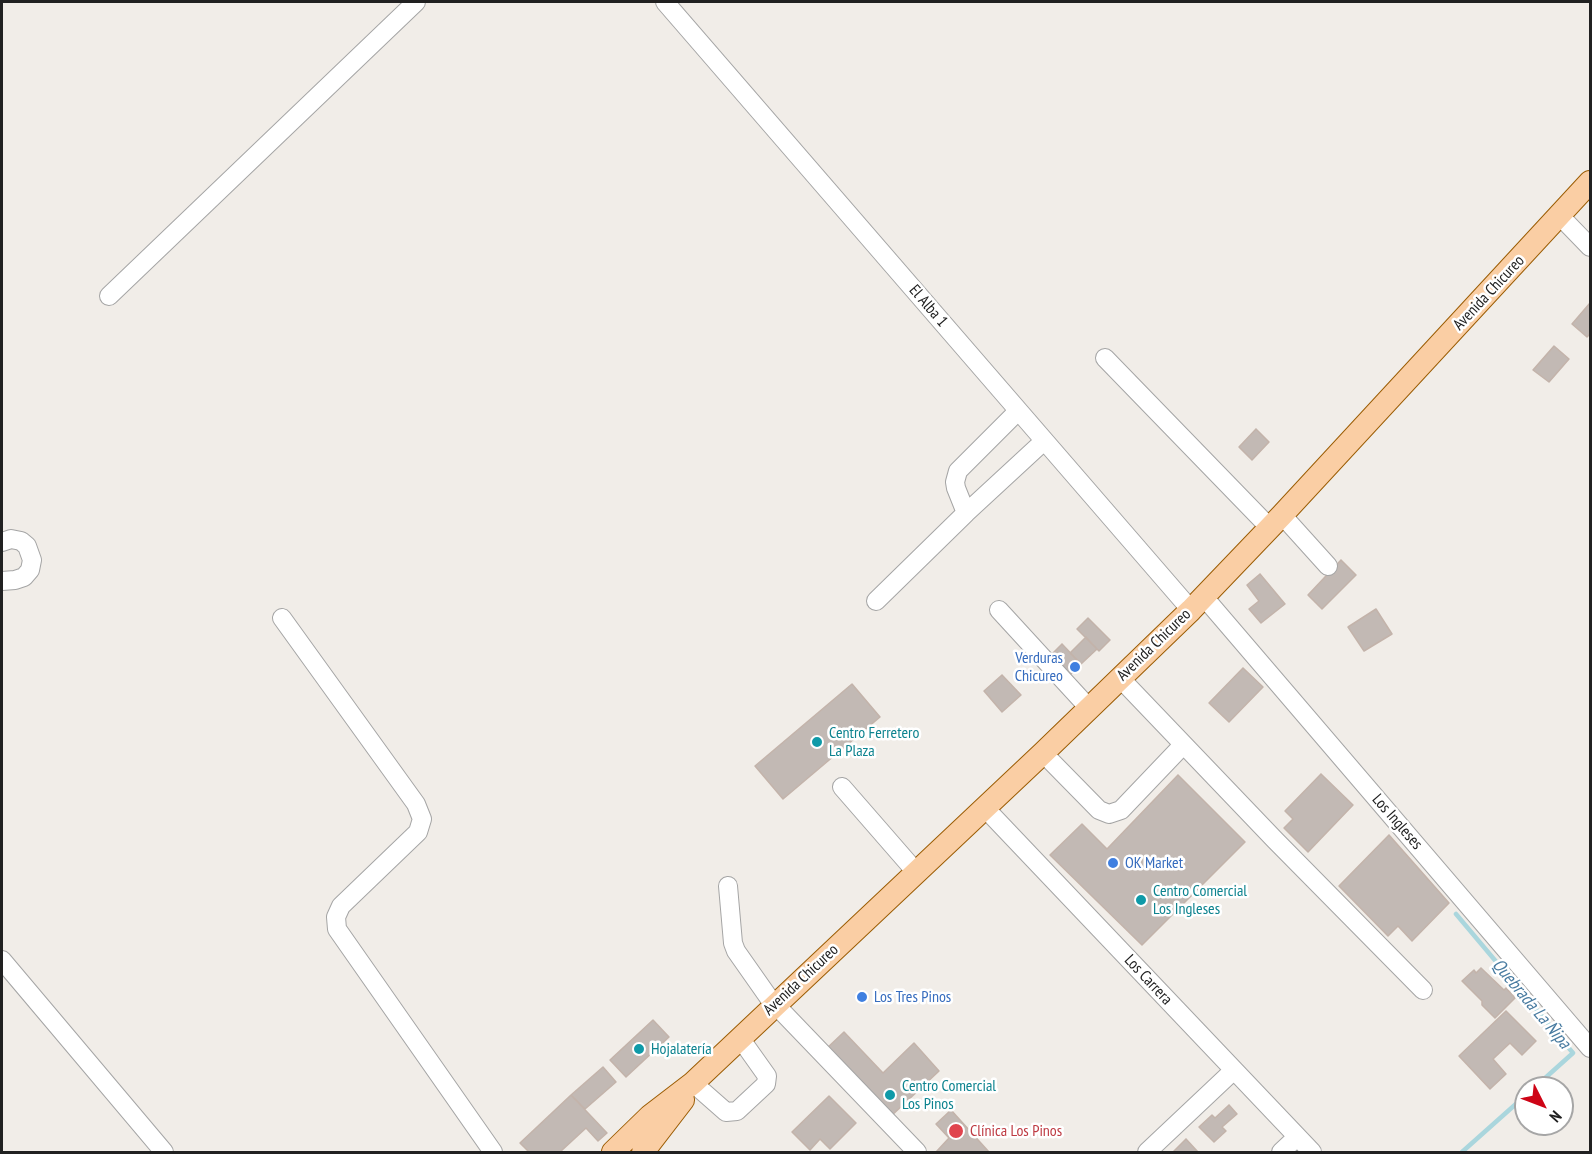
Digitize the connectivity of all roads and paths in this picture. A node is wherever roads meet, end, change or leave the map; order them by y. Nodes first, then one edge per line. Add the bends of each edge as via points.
1 (416, 2) edge
2 (665, 2) edge
3 (1588, 192) edge
4 (1560, 216) junction
5 (1590, 247) edge
6 (109, 296) dead end
7 (1106, 358) dead end
8 (1018, 411) junction
9 (1044, 441) junction
10 (966, 513) junction
11 (1276, 521) junction
12 (2, 542) edge
13 (1328, 566) dead end
14 (2, 581) edge
15 (876, 601) dead end
16 (1198, 603) junction
17 (999, 610) dead end
18 (282, 618) dead end
19 (1120, 678) junction
20 (1088, 707) junction
21 (1184, 745) junction
22 (1043, 753) junction
23 (842, 787) dead end
24 (985, 808) junction
25 (916, 872) junction
26 (728, 886) dead end
27 (2, 960) edge
28 (1423, 990) dead end
29 (775, 1004) junction
30 (740, 1038) junction
31 (1590, 1048) edge
32 (1234, 1070) junction
33 (693, 1083) junction
34 (1297, 1137) junction
35 (164, 1152) edge
36 (493, 1152) edge
37 (612, 1152) edge
38 (643, 1152) edge
39 (917, 1152) edge
40 (1147, 1152) edge
41 (1281, 1152) edge
42 (1312, 1152) edge

1 - 6 street
2 - 8 street, El Alba 1
3 - 4 main road, Avenida Chicureo
4 - 5 street
4 - 11 main road, Avenida Chicureo
7 - 11 street
8 - 9 street, El Alba 1
8 - 10 street via 958,471 956,488
9 - 10 street
9 - 16 street, El Alba 1
10 - 15 street
11 - 13 street
11 - 16 main road, Avenida Chicureo
12 - 14 street via 21,541 32,560 24,577
16 - 19 main road, Avenida Chicureo
16 - 31 street, Los Ingleses
17 - 20 street
18 - 36 street via 416,804 422,819 418,832 341,906 336,917 337,929
19 - 20 main road, Avenida Chicureo
19 - 21 street
20 - 22 main road, Avenida Chicureo
21 - 22 street via 1121,810 1110,814 1099,810
21 - 28 street
22 - 24 main road, Avenida Chicureo
23 - 25 street
24 - 25 main road, Avenida Chicureo
24 - 32 street, Los Carrera
25 - 29 main road, Avenida Chicureo
26 - 29 street via 736,951
27 - 35 street
29 - 30 main road, Avenida Chicureo
29 - 39 street
30 - 33 main road, Avenida Chicureo
30 - 33 street via 767,1076 765,1084 737,1112 726,1112
32 - 34 street, Los Carrera
32 - 40 street
33 - 37 main road, Avenida Chicureo
33 - 38 main road, Avenida Chicureo
34 - 41 street
34 - 42 street, Los Carrera

